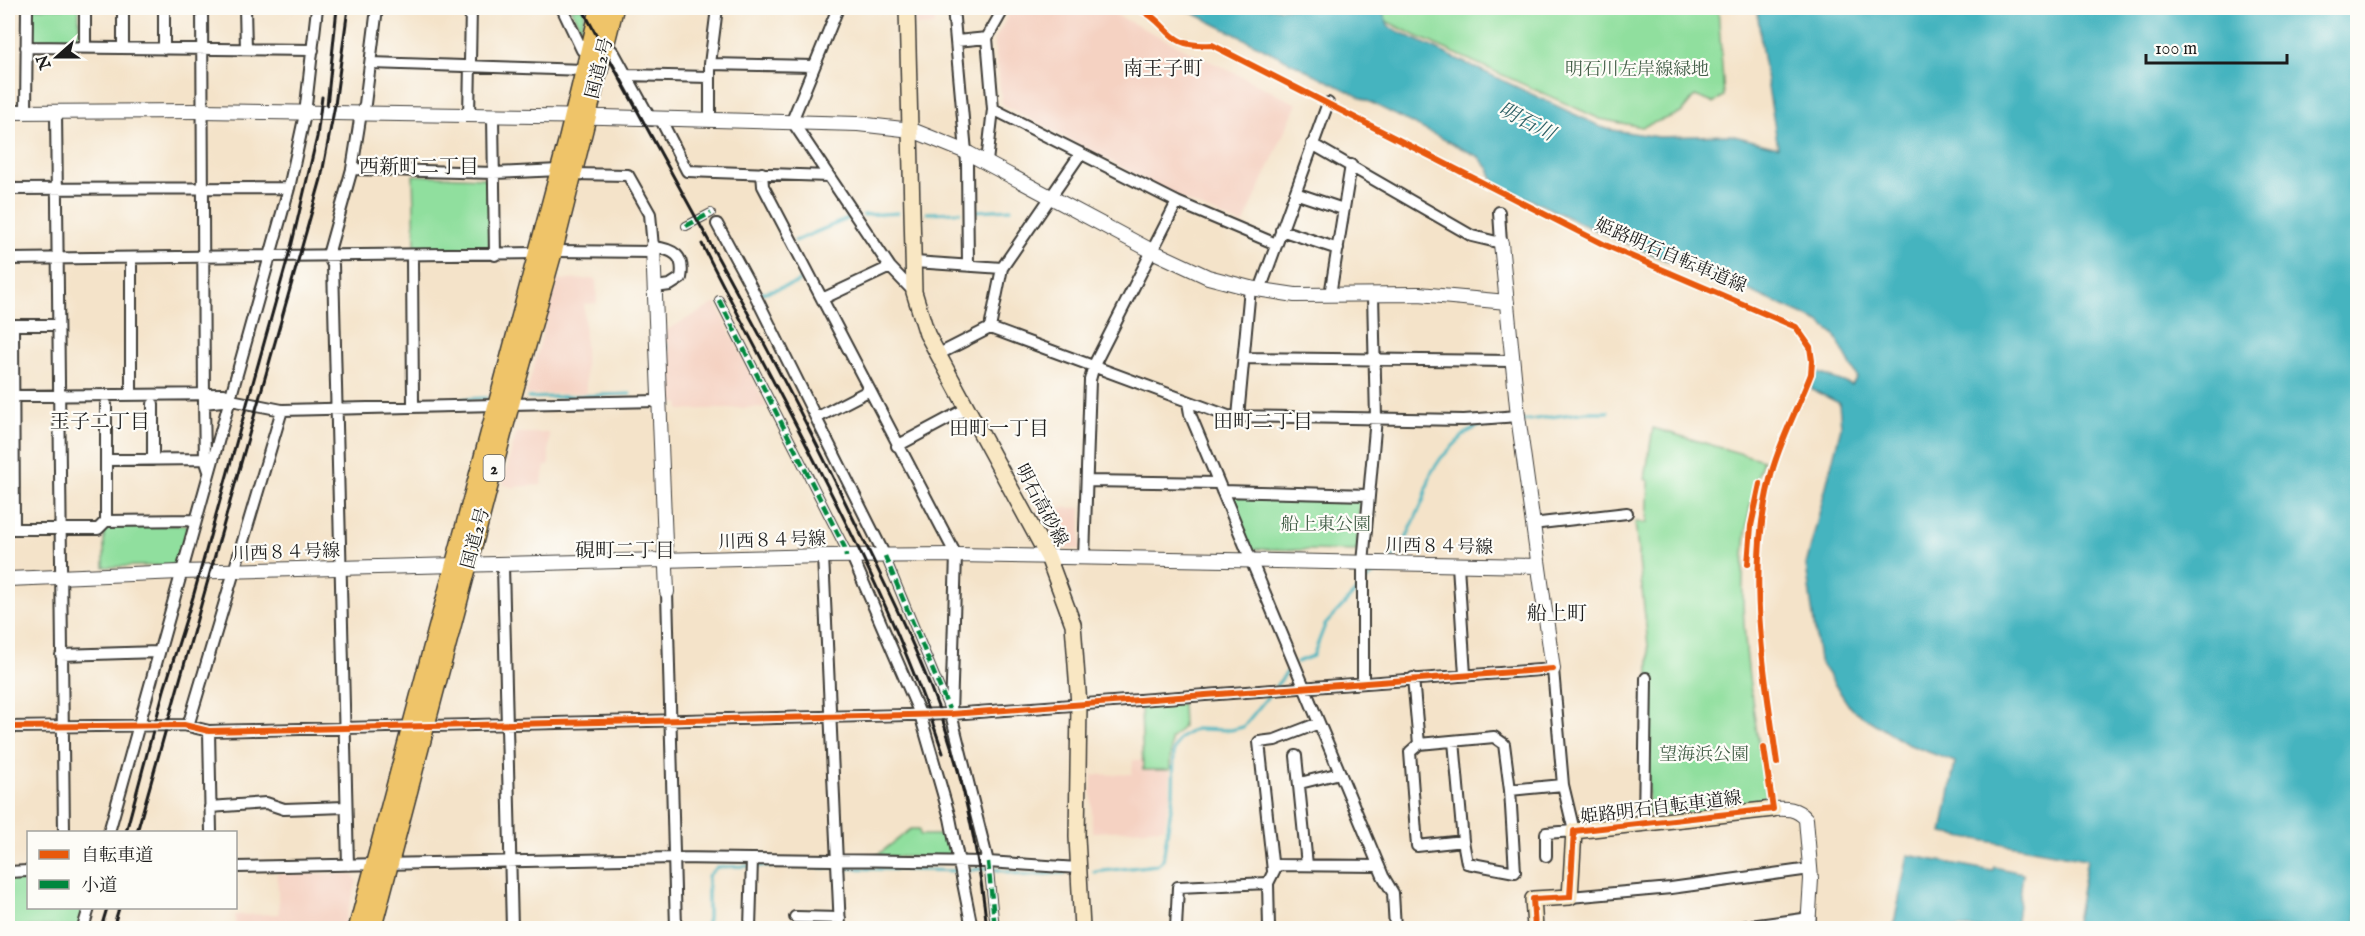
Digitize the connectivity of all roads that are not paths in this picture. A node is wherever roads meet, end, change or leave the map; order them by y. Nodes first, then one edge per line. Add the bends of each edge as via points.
1 (27, 8) edge
2 (85, 8) edge
3 (123, 8) edge
4 (164, 8) edge
5 (202, 8) edge
6 (245, 8) edge
7 (317, 8) edge
8 (377, 8) edge
9 (471, 8) edge
10 (562, 8) edge
11 (600, 8) edge
12 (614, 8) edge
13 (717, 8) edge
14 (907, 8) edge
15 (953, 8) edge
16 (1004, 8) edge
17 (834, 9) edge
18 (987, 38) junction
19 (957, 41) junction
20 (605, 44) junction
21 (26, 47) junction
22 (85, 47) junction
23 (123, 48) junction
24 (164, 49) junction
25 (203, 49) junction
26 (246, 49) junction
27 (313, 50) junction
28 (586, 62) junction
29 (371, 63) junction
30 (710, 64) junction
31 (813, 66) junction
32 (469, 67) junction
33 (627, 75) junction
34 (709, 76) junction
35 (1328, 103) dead end
36 (993, 109) junction
37 (202, 111) junction
38 (8, 112) edge
39 (26, 112) junction
40 (56, 112) junction
41 (305, 114) junction
42 (361, 114) junction
43 (469, 116) junction
44 (493, 116) junction
45 (580, 117) junction
46 (656, 120) junction
47 (710, 120) junction
48 (792, 121) junction
49 (912, 130) junction
50 (1312, 144) junction
51 (964, 151) junction
52 (1081, 153) junction
53 (987, 162) junction
54 (1351, 165) junction
55 (352, 169) junction
56 (566, 172) junction
57 (494, 173) junction
58 (762, 173) junction
59 (828, 176) junction
60 (204, 187) junction
61 (56, 188) junction
62 (289, 188) junction
63 (8, 189) edge
64 (1296, 193) junction
65 (1051, 197) junction
66 (1177, 202) junction
67 (1343, 209) junction
68 (1499, 212) dead end
69 (711, 213) dead end
70 (691, 222) dead end
71 (717, 224) dead end
72 (1281, 230) junction
73 (1501, 243) junction
74 (1276, 244) junction
75 (654, 249) junction
76 (1338, 249) junction
77 (1152, 251) junction
78 (545, 252) junction
79 (328, 255) junction
80 (495, 255) junction
81 (270, 256) junction
82 (412, 256) junction
83 (204, 257) junction
84 (56, 259) junction
85 (131, 259) junction
86 (8, 260) edge
87 (915, 262) junction
88 (968, 266) junction
89 (890, 267) junction
90 (1002, 268) junction
91 (655, 286) junction
92 (1255, 289) junction
93 (914, 292) junction
94 (1330, 295) junction
95 (1373, 295) junction
96 (822, 299) junction
97 (719, 300) dead end
98 (1507, 302) junction
99 (10, 325) edge
100 (57, 325) junction
101 (990, 328) junction
102 (939, 354) junction
103 (1244, 358) junction
104 (1375, 360) junction
105 (1513, 361) junction
106 (1094, 365) junction
107 (868, 391) junction
108 (131, 394) junction
109 (57, 395) junction
110 (10, 396) edge
111 (204, 398) junction
112 (231, 400) junction
113 (658, 401) junction
114 (1188, 402) junction
115 (153, 404) dead end
116 (503, 404) junction
117 (106, 405) dead end
118 (413, 405) junction
119 (338, 407) junction
120 (968, 408) junction
121 (282, 410) junction
122 (1518, 416) junction
123 (1238, 417) junction
124 (816, 418) junction
125 (1376, 418) junction
126 (897, 446) junction
127 (153, 459) junction
128 (205, 459) junction
129 (106, 460) junction
130 (210, 472) junction
131 (1088, 481) junction
132 (1220, 487) junction
133 (1368, 495) junction
134 (1627, 513) dead end
135 (196, 520) junction
136 (106, 521) junction
137 (1532, 524) junction
138 (11, 529) edge
139 (59, 530) junction
140 (956, 555) junction
141 (823, 556) junction
142 (849, 556) junction
143 (885, 556) junction
144 (1048, 557) junction
145 (1084, 558) junction
146 (1251, 561) junction
147 (665, 562) junction
148 (1377, 563) junction
149 (461, 565) junction
150 (1458, 565) junction
151 (503, 566) junction
152 (1538, 566) junction
153 (341, 568) junction
154 (233, 571) junction
155 (180, 572) junction
156 (59, 577) junction
157 (8, 579) edge
158 (667, 592) joint
159 (158, 652) junction
160 (61, 655) junction
161 (1553, 669) junction
162 (1465, 675) junction
163 (1413, 678) junction
164 (1646, 678) dead end
165 (1363, 682) junction
166 (1304, 688) junction
167 (1079, 705) junction
168 (920, 714) junction
169 (951, 714) junction
170 (832, 716) junction
171 (670, 719) junction
172 (508, 723) junction
173 (1319, 723) junction
174 (420, 724) junction
175 (138, 726) junction
176 (188, 726) junction
177 (8, 727) edge
178 (62, 727) junction
179 (345, 728) junction
180 (209, 731) junction
181 (1454, 741) junction
182 (1419, 744) junction
183 (1296, 756) dead end
184 (1340, 773) junction
185 (1300, 783) junction
186 (1563, 785) junction
187 (1510, 790) junction
188 (210, 807) junction
189 (346, 807) junction
190 (1773, 809) joint
191 (1644, 823) junction
192 (64, 831) edge
193 (109, 831) edge
194 (211, 831) edge
195 (1574, 831) junction
196 (1463, 841) junction
197 (1546, 856) dead end
198 (674, 858) junction
199 (752, 859) junction
200 (838, 860) junction
201 (510, 861) junction
202 (960, 862) junction
203 (988, 862) junction
204 (383, 864) junction
205 (348, 865) junction
206 (1307, 866) junction
207 (1379, 866) junction
208 (237, 867) edge
209 (1078, 868) junction
210 (1810, 869) junction
211 (27, 871) edge
212 (1272, 871) junction
213 (8, 872) edge
214 (1268, 883) junction
215 (1570, 897) junction
216 (89, 909) edge
217 (795, 917) dead end
218 (840, 923) edge
219 (1809, 923) edge
220 (83, 928) edge
221 (358, 928) edge
222 (372, 928) edge
223 (512, 928) edge
224 (676, 928) edge
225 (750, 928) edge
226 (972, 928) edge
227 (995, 928) edge
228 (1082, 928) edge
229 (1176, 928) edge
230 (1269, 928) edge
231 (1395, 928) edge
232 (1535, 928) edge
233 (1735, 928) edge

1 - 21 street
2 - 22 street
3 - 23 street
4 - 24 street
5 - 25 street
6 - 26 street
7 - 27 street
8 - 29 street
9 - 32 street
10 - 28 street
11 - 28 highway, 国道2号 / 2
12 - 20 highway, 国道2号 / 2
13 - 30 street
14 - 49 main road, 明石高砂線
15 - 19 street
16 - 18 street
17 - 31 street
18 - 19 street
18 - 36 street
19 - 51 street
20 - 33 street
20 - 45 highway, 国道2号 / 2
21 - 22 street
21 - 39 street
22 - 23 street
23 - 24 street
24 - 25 street
25 - 26 street
25 - 37 street
26 - 27 street
27 - 41 street
28 - 32 street
28 - 45 highway, 国道2号 / 2
29 - 32 street
29 - 42 street
30 - 31 street
30 - 34 street
31 - 48 street
32 - 43 street
33 - 34 street
33 - 46 street
34 - 47 street
35 - 50 street
36 - 52 street
36 - 53 street
37 - 40 street
37 - 41 street
37 - 60 street
38 - 39 street
39 - 40 street
40 - 61 street
41 - 42 street
41 - 62 street
42 - 43 street
42 - 55 street
43 - 44 street
44 - 45 street
44 - 57 street
45 - 46 street
45 - 56 highway, 国道2号 / 2
46 - 47 street
46 - 58 street via 687,171
47 - 48 street
48 - 49 street
48 - 59 street
49 - 51 street
49 - 87 main road, 明石高砂線
50 - 54 street
50 - 64 street
51 - 53 street
51 - 88 street
52 - 65 street
52 - 66 street
53 - 65 street
54 - 67 street
54 - 73 street via 1472,236
55 - 57 street
55 - 79 street
56 - 57 street
56 - 75 street via 628,175 650,214
56 - 78 highway, 国道2号 / 2
57 - 80 street
58 - 59 street
58 - 96 street via 762,186
59 - 89 street
60 - 61 street
60 - 62 street
60 - 83 street
61 - 63 street
61 - 84 street
62 - 81 street
64 - 67 street
64 - 72 street
65 - 77 street
65 - 90 street
66 - 74 street
66 - 77 street
67 - 76 street
68 - 73 street
69 - 70 street
71 - 124 street
72 - 74 street
72 - 76 street
73 - 98 street
74 - 92 street
75 - 78 street
75 - 91 street
75 - 91 street via 670,248 680,257 683,268 681,278 670,285
76 - 94 street
77 - 92 street via 1208,277
77 - 106 street
78 - 80 street
78 - 116 highway, 国道2号 / 2
79 - 81 street
79 - 82 street
79 - 119 street via 333,265
80 - 82 street
81 - 83 street
81 - 112 street
82 - 118 street
83 - 85 street
83 - 111 street
84 - 85 street
84 - 86 street
84 - 100 street
85 - 108 street
87 - 88 street
87 - 93 main road, 明石高砂線
88 - 90 street
89 - 93 street
89 - 96 street
90 - 101 street
91 - 113 street
92 - 94 street
92 - 103 street
93 - 102 main road, 明石高砂線 via 921,321
94 - 95 street
95 - 98 street via 1419,294
95 - 104 street
96 - 107 street
97 - 142 street
98 - 105 street
99 - 100 street
99 - 110 street
100 - 109 street
101 - 102 street
101 - 106 street
102 - 120 main road, 明石高砂線
103 - 104 street
103 - 123 street
104 - 105 street
104 - 125 street
105 - 122 street
106 - 114 street
106 - 131 street via 1089,380
107 - 124 street
107 - 126 street
108 - 109 street
108 - 111 street
109 - 110 street
109 - 139 street
110 - 138 street
111 - 112 street
111 - 128 street
112 - 121 street
112 - 130 street
113 - 116 street
113 - 147 street
114 - 123 street
114 - 132 street
115 - 127 street
116 - 118 street
116 - 149 highway, 国道2号 / 2
117 - 129 street
118 - 119 street
119 - 121 street
119 - 153 street
120 - 126 street
120 - 144 main road, 明石高砂線
121 - 154 street
122 - 125 street via 1464,420
122 - 137 street
123 - 125 street
124 - 143 street
125 - 133 street
126 - 140 street
127 - 128 street
127 - 129 street
128 - 130 street
129 - 136 street
130 - 135 street
131 - 132 street
131 - 145 street
132 - 133 street
132 - 146 street
133 - 148 street
134 - 137 street
135 - 136 street
135 - 155 street
136 - 139 street via 98,529
137 - 152 street
138 - 139 street
139 - 156 street
140 - 143 street, 川西８４号線
140 - 144 street, 川西８４号線
140 - 169 street
141 - 142 street, 川西８４号線
141 - 147 street, 川西８４号線
141 - 170 street
142 - 143 street, 川西８４号線
142 - 168 street
143 - 169 street
144 - 145 street, 川西８４号線
144 - 167 main road, 明石高砂線 via 1073,624
145 - 146 street, 川西８４号線
146 - 148 street, 川西８４号線
146 - 166 street
147 - 151 street, 川西８４号線
147 - 158 street
148 - 150 street, 川西８４号線
148 - 165 street
149 - 151 street, 川西８４号線
149 - 153 street, 川西８４号線
149 - 174 highway, 国道2号 / 2
150 - 152 street, 川西８４号線
150 - 162 street
151 - 172 street
152 - 161 street
153 - 154 street, 川西８４号線
153 - 179 street
154 - 155 street, 川西８４号線
154 - 176 street
155 - 156 street, 川西８４号線
155 - 159 street
156 - 157 street, 川西８４号線
156 - 160 street
158 - 171 street
159 - 160 street
159 - 175 street
160 - 178 street
161 - 162 street
161 - 186 street
162 - 163 street
163 - 165 street
163 - 182 street
164 - 191 street
165 - 166 street
166 - 167 street
166 - 173 street
167 - 169 street
167 - 209 main road, 明石高砂線
168 - 169 street
168 - 170 street
168 - 202 street
169 - 203 street
170 - 171 street
170 - 200 street
171 - 172 street
171 - 198 street
172 - 174 street
172 - 201 street
173 - 184 street
173 - 212 street via 1259,742
174 - 179 street
174 - 204 highway, 国道2号 / 2
175 - 176 street
175 - 178 street
175 - 193 street
176 - 180 street
177 - 178 street
178 - 192 street
179 - 180 street
179 - 189 street
180 - 188 street
181 - 182 street
181 - 187 street via 1494,737 1504,744
181 - 196 street
182 - 196 street via 1410,752 1417,846
183 - 185 street
184 - 185 street
184 - 207 street
185 - 206 street
186 - 187 street
186 - 195 street
187 - 196 street via 1515,872 1467,863
188 - 189 street via 266,803 284,809
188 - 194 street
189 - 205 street
190 - 191 main road, 姫路明石自転車道線
190 - 210 street via 1801,812 1806,819
191 - 195 main road, 姫路明石自転車道線
195 - 197 street via 1546,833
195 - 215 main road, 姫路明石自転車道線
198 - 199 street
198 - 201 street
198 - 224 street
199 - 200 street
199 - 225 street
200 - 202 street
200 - 218 street
201 - 204 street
201 - 223 street
202 - 203 street
202 - 226 street
203 - 209 street
203 - 227 street
204 - 205 street
204 - 221 highway, 国道2号 / 2
204 - 222 highway, 国道2号 / 2
205 - 208 street
206 - 207 street
206 - 212 street via 1278,865
207 - 231 street via 1393,893
209 - 228 main road, 明石高砂線
210 - 215 street
210 - 219 street
211 - 213 street
212 - 214 street
214 - 229 street via 1178,887
214 - 230 street
215 - 232 main road via 1533,899
216 - 220 street
217 - 218 street
219 - 233 street

